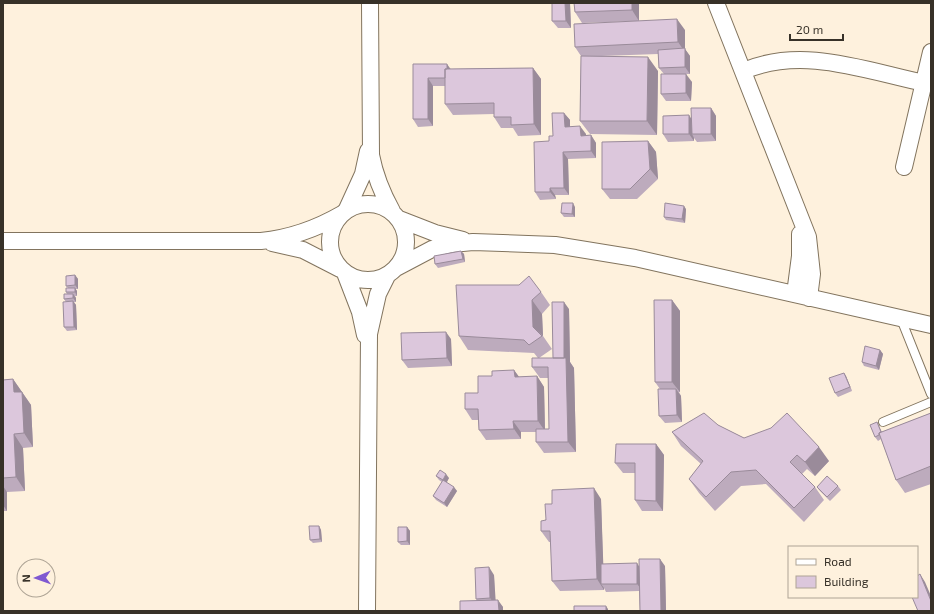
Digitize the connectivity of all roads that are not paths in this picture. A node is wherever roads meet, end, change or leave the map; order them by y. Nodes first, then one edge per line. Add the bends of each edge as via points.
1 (370, 3) edge
2 (716, 3) edge
3 (931, 52) edge
4 (742, 72) junction
5 (924, 83) junction
6 (370, 135) junction
7 (904, 168) dead end
8 (345, 211) junction
9 (395, 215) junction
10 (3, 240) edge
11 (261, 241) junction
12 (473, 242) junction
13 (343, 271) junction
14 (392, 272) junction
15 (802, 296) junction
16 (901, 319) junction
17 (931, 325) edge
18 (368, 354) junction
19 (931, 394) edge
20 (931, 402) edge
21 (884, 422) dead end
22 (368, 611) edge

1 - 6 street
2 - 4 street
3 - 5 street
4 - 5 street via 770,62 802,59 835,63
4 - 15 street via 808,237 812,274
5 - 7 street
6 - 8 street via 363,174
6 - 9 street via 375,175 382,194
8 - 9 street via 370,203 381,206
8 - 11 street via 324,225 304,233 283,239
8 - 13 street via 334,223 330,235 334,259
9 - 12 street via 435,233
9 - 14 street via 405,231 406,244 403,257
10 - 11 street
11 - 13 street via 303,250
12 - 14 street via 432,249
12 - 15 street via 554,245 595,250
13 - 14 street via 358,279 373,280
13 - 18 street via 360,312
14 - 18 street via 372,314
15 - 16 street
16 - 17 street
16 - 19 lane
18 - 22 street
20 - 21 lane

